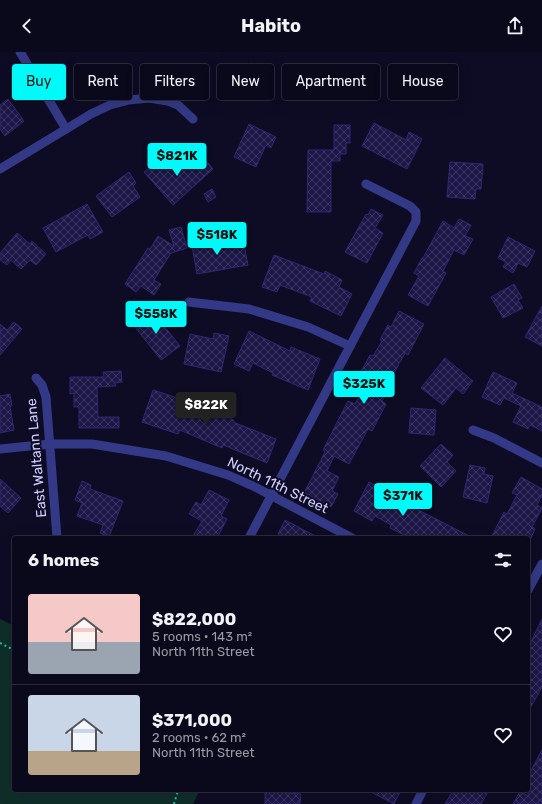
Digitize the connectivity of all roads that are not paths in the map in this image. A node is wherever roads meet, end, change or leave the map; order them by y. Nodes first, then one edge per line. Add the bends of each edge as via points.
1 (20, 52) edge
2 (193, 119) dead end
3 (66, 129) junction
4 (0, 169) edge
5 (366, 184) dead end
6 (189, 302) dead end
7 (350, 346) junction
8 (36, 378) dead end
9 (473, 430) dead end
10 (50, 444) junction
11 (0, 449) edge
12 (542, 463) edge
13 (270, 496) junction
14 (56, 536) edge
15 (250, 536) edge
16 (348, 536) edge
17 (542, 564) edge
18 (530, 586) edge
19 (422, 792) edge
20 (416, 804) edge

1 - 3 street
2 - 3 street via 178,105 150,98 110,105
3 - 4 street
5 - 7 street via 410,206 416,212 416,221
6 - 7 street via 249,309 308,327
7 - 13 street
8 - 10 street, East Waltann Lane via 42,385 46,397
9 - 12 street
10 - 11 street, North 11th Street
10 - 13 street, North 11th Street via 92,444 166,456 228,475
10 - 14 street, East Waltann Lane
13 - 15 street
13 - 16 street, North 11th Street
17 - 18 street
19 - 20 street

